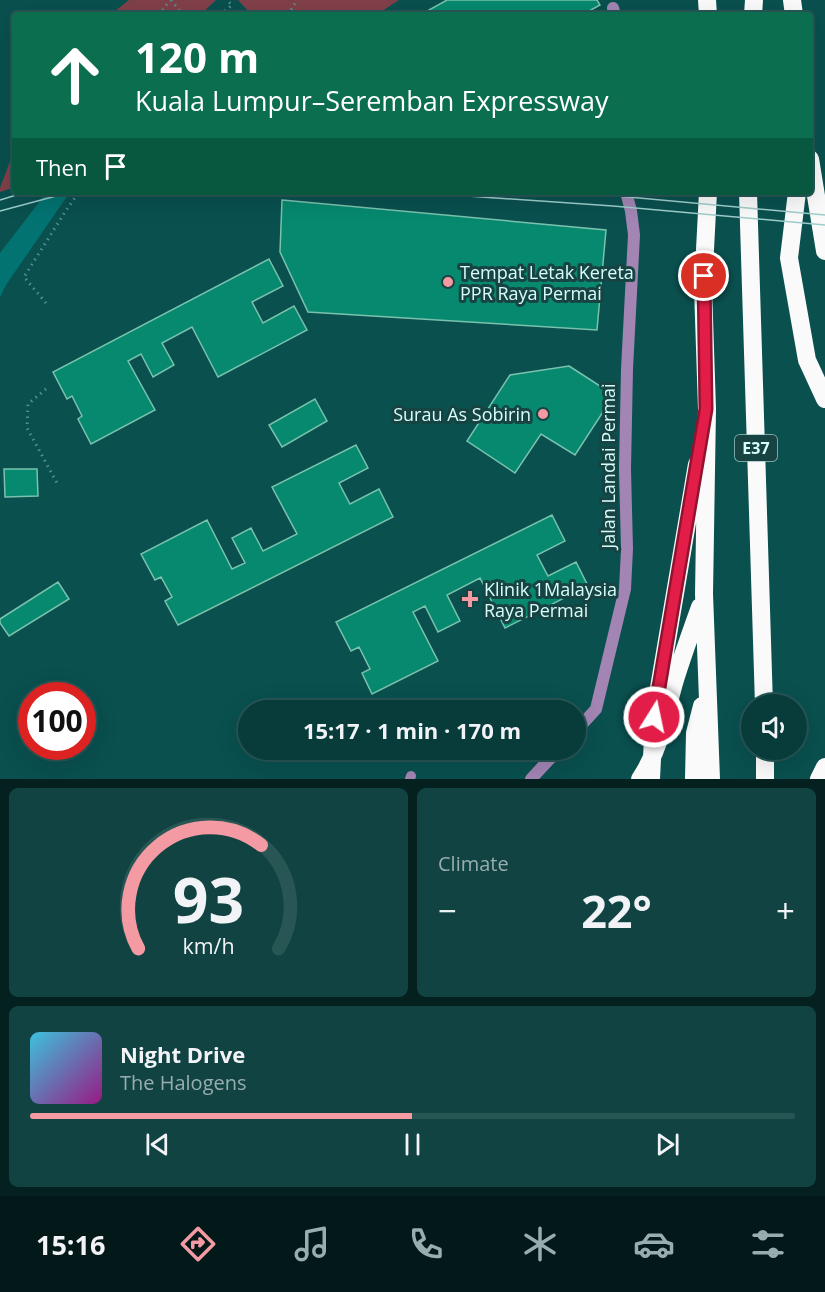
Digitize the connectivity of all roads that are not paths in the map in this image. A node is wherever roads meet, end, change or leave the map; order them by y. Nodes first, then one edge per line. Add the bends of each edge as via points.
1 (813, 177) edge
2 (627, 195) edge
3 (708, 195) edge
4 (748, 195) edge
5 (797, 195) edge
6 (824, 245) edge
7 (825, 399) edge
8 (706, 409) junction
9 (704, 594) junction
10 (706, 690) junction
11 (764, 694) edge
12 (586, 720) edge
13 (549, 760) edge
14 (765, 760) edge
15 (825, 767) edge
16 (531, 779) edge
17 (640, 779) edge
18 (651, 779) edge
19 (694, 779) edge
20 (711, 779) edge
21 (765, 779) edge
22 (819, 779) edge

1 - 6 highway
2 - 12 street, Jalan Landai Permai via 634,235 627,369 625,589 596,710
3 - 8 highway via 703,288
4 - 11 highway, E37
5 - 7 highway via 789,258 807,360
8 - 9 highway
8 - 18 highway, bridge via 654,717
9 - 10 highway
9 - 17 highway via 662,731
10 - 19 highway via 694,733
10 - 20 highway
13 - 16 street
14 - 21 highway
15 - 22 highway

